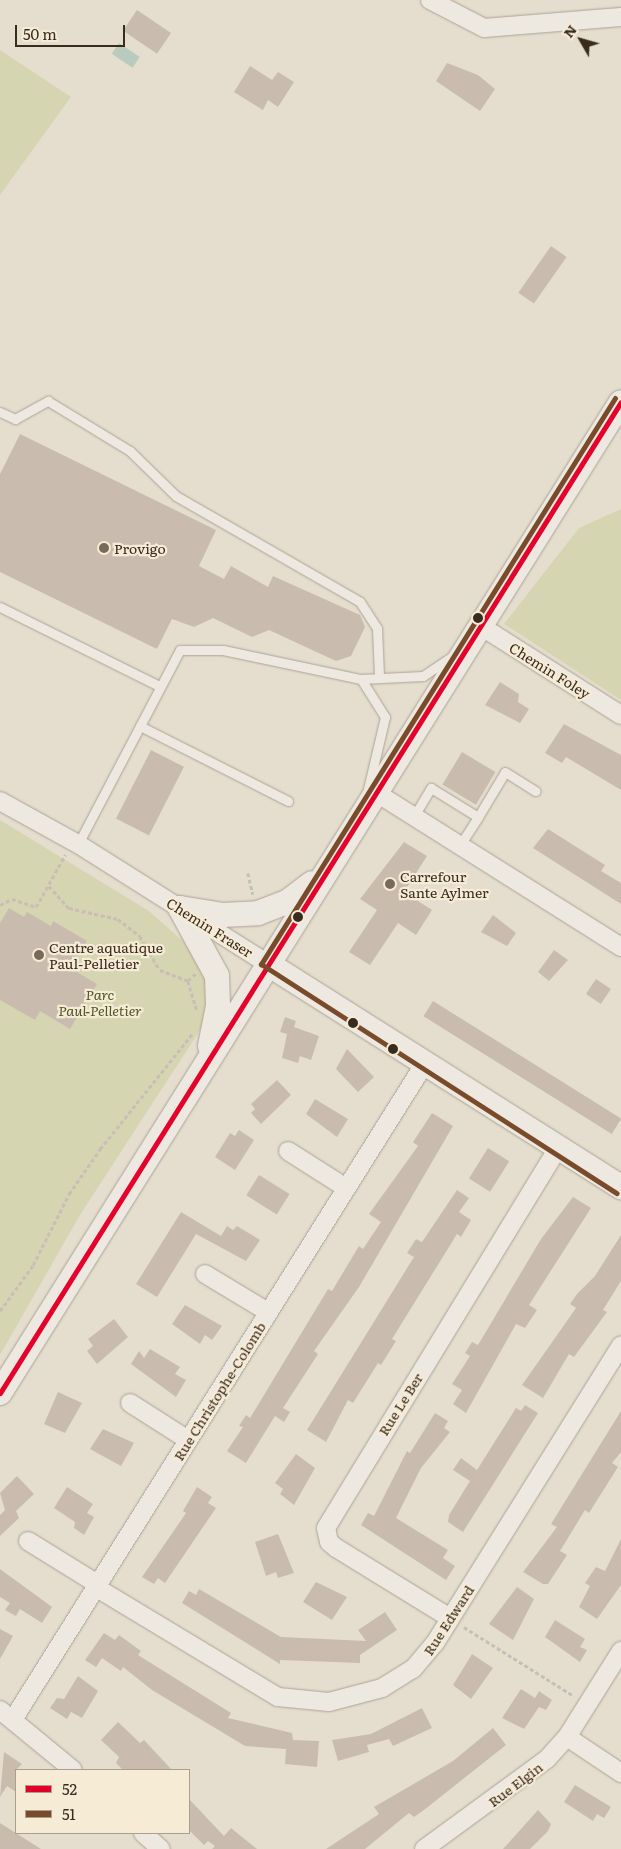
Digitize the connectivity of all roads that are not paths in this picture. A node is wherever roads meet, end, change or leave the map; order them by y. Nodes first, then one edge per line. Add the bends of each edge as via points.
1 (430, 0) edge
2 (621, 17) edge
3 (621, 390) edge
4 (621, 402) edge
5 (0, 412) edge
6 (574, 473) junction
7 (0, 607) edge
8 (474, 634) junction
9 (379, 676) junction
10 (361, 680) junction
11 (159, 686) junction
12 (621, 714) edge
13 (140, 726) junction
14 (375, 792) junction
15 (536, 792) dead end
16 (0, 801) edge
17 (288, 801) dead end
18 (362, 813) junction
19 (414, 816) junction
20 (478, 817) junction
21 (75, 842) junction
22 (460, 845) junction
23 (326, 871) junction
24 (180, 908) junction
25 (621, 947) edge
26 (268, 964) junction
27 (425, 1062) junction
28 (205, 1066) junction
29 (559, 1148) junction
30 (288, 1151) dead end
31 (621, 1187) edge
32 (346, 1188) junction
33 (205, 1274) dead end
34 (268, 1312) junction
35 (621, 1345) edge
36 (0, 1393) edge
37 (130, 1403) dead end
38 (188, 1440) junction
39 (28, 1541) dead end
40 (98, 1587) junction
41 (450, 1618) junction
42 (621, 1651) edge
43 (7, 1714) edge
44 (567, 1737) junction
45 (71, 1769) edge
46 (621, 1773) edge
47 (144, 1834) edge
48 (161, 1849) edge
49 (424, 1849) edge

1 - 2 street via 484,28
3 - 6 main road
4 - 6 main road
5 - 9 lane via 15,419 48,401 130,451 176,496 360,602 377,628
6 - 8 main road
7 - 11 lane
8 - 9 lane via 423,676
8 - 12 street, Chemin Foley
8 - 14 main road
9 - 10 lane
10 - 11 lane via 223,650 188,648 180,650
10 - 18 lane via 385,717
11 - 13 lane
13 - 17 lane
13 - 21 lane
14 - 18 main road
14 - 19 street
15 - 20 lane via 505,772
16 - 21 street, Chemin Fraser
18 - 23 main road
19 - 20 lane via 431,788
19 - 22 street
20 - 22 lane
21 - 24 street, Chemin Fraser
22 - 25 street
23 - 24 main road via 288,902 258,913 223,916
23 - 26 main road
24 - 26 street, Chemin Fraser
24 - 28 main road via 217,976 216,1021
26 - 27 main road, Chemin Fraser
26 - 28 main road
27 - 29 main road, Chemin Fraser
27 - 32 street, Rue Christophe-Colomb
28 - 36 main road
29 - 31 main road, Chemin Fraser
29 - 41 street, Rue Le Ber via 326,1528 329,1542 336,1548
30 - 32 street
32 - 34 street, Rue Christophe-Colomb
33 - 34 street
34 - 38 street, Rue Christophe-Colomb
35 - 41 street, Rue Edward
37 - 38 street
38 - 40 street, Rue Christophe-Colomb
39 - 40 street, Rue Edward
40 - 41 street, Rue Edward via 254,1686 294,1702 348,1699 399,1679 424,1658
40 - 43 street, Rue Christophe-Colomb
42 - 44 street, Rue Elgin
43 - 45 street
44 - 46 street
44 - 49 street, Rue Elgin via 530,1776
47 - 48 street

